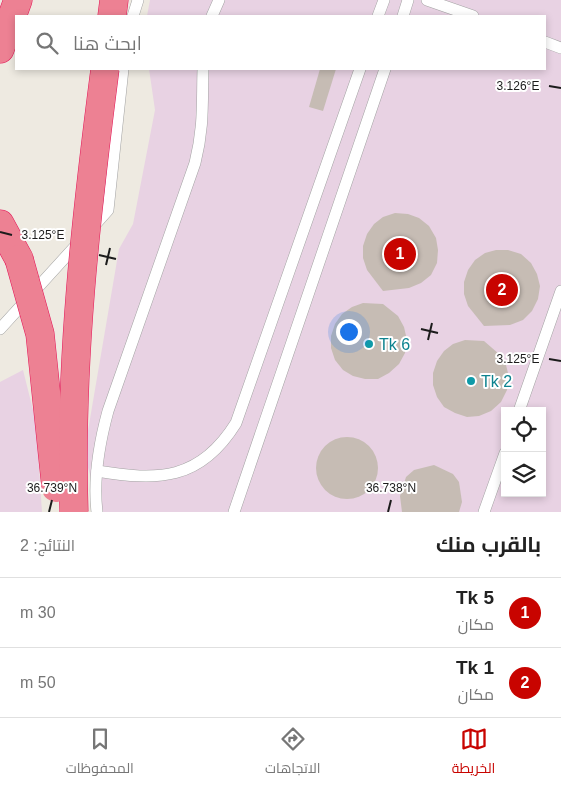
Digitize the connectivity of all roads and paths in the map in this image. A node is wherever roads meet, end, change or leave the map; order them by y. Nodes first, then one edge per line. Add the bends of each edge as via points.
1 (18, 0) edge
2 (114, 0) edge
3 (138, 0) edge
4 (219, 0) edge
5 (384, 0) edge
6 (408, 0) edge
7 (428, 0) edge
8 (112, 15) edge
9 (133, 15) edge
10 (212, 15) edge
11 (378, 15) edge
12 (403, 15) edge
13 (470, 15) edge
14 (546, 42) edge
15 (561, 48) edge
16 (0, 49) edge
17 (105, 70) edge
18 (123, 70) edge
19 (203, 70) edge
20 (360, 70) edge
21 (385, 70) edge
22 (0, 224) edge
23 (561, 291) edge
24 (0, 329) edge
25 (520, 407) edge
26 (501, 464) edge
27 (96, 471) junction
28 (59, 512) edge
29 (74, 512) edge
30 (97, 512) edge
31 (234, 512) edge
32 (484, 512) edge

1 - 16 highway
2 - 8 highway
3 - 9 lane
4 - 10 lane
5 - 11 lane
6 - 12 lane
7 - 13 lane
14 - 15 lane
17 - 29 highway, bridge via 82,284 72,450
18 - 24 lane via 108,210
19 - 27 lane via 203,126 195,163 108,412
20 - 27 lane via 236,423 225,442 181,472 154,477
21 - 31 lane
22 - 28 highway, bridge via 19,259 40,334
23 - 25 lane
26 - 32 lane
27 - 30 lane

